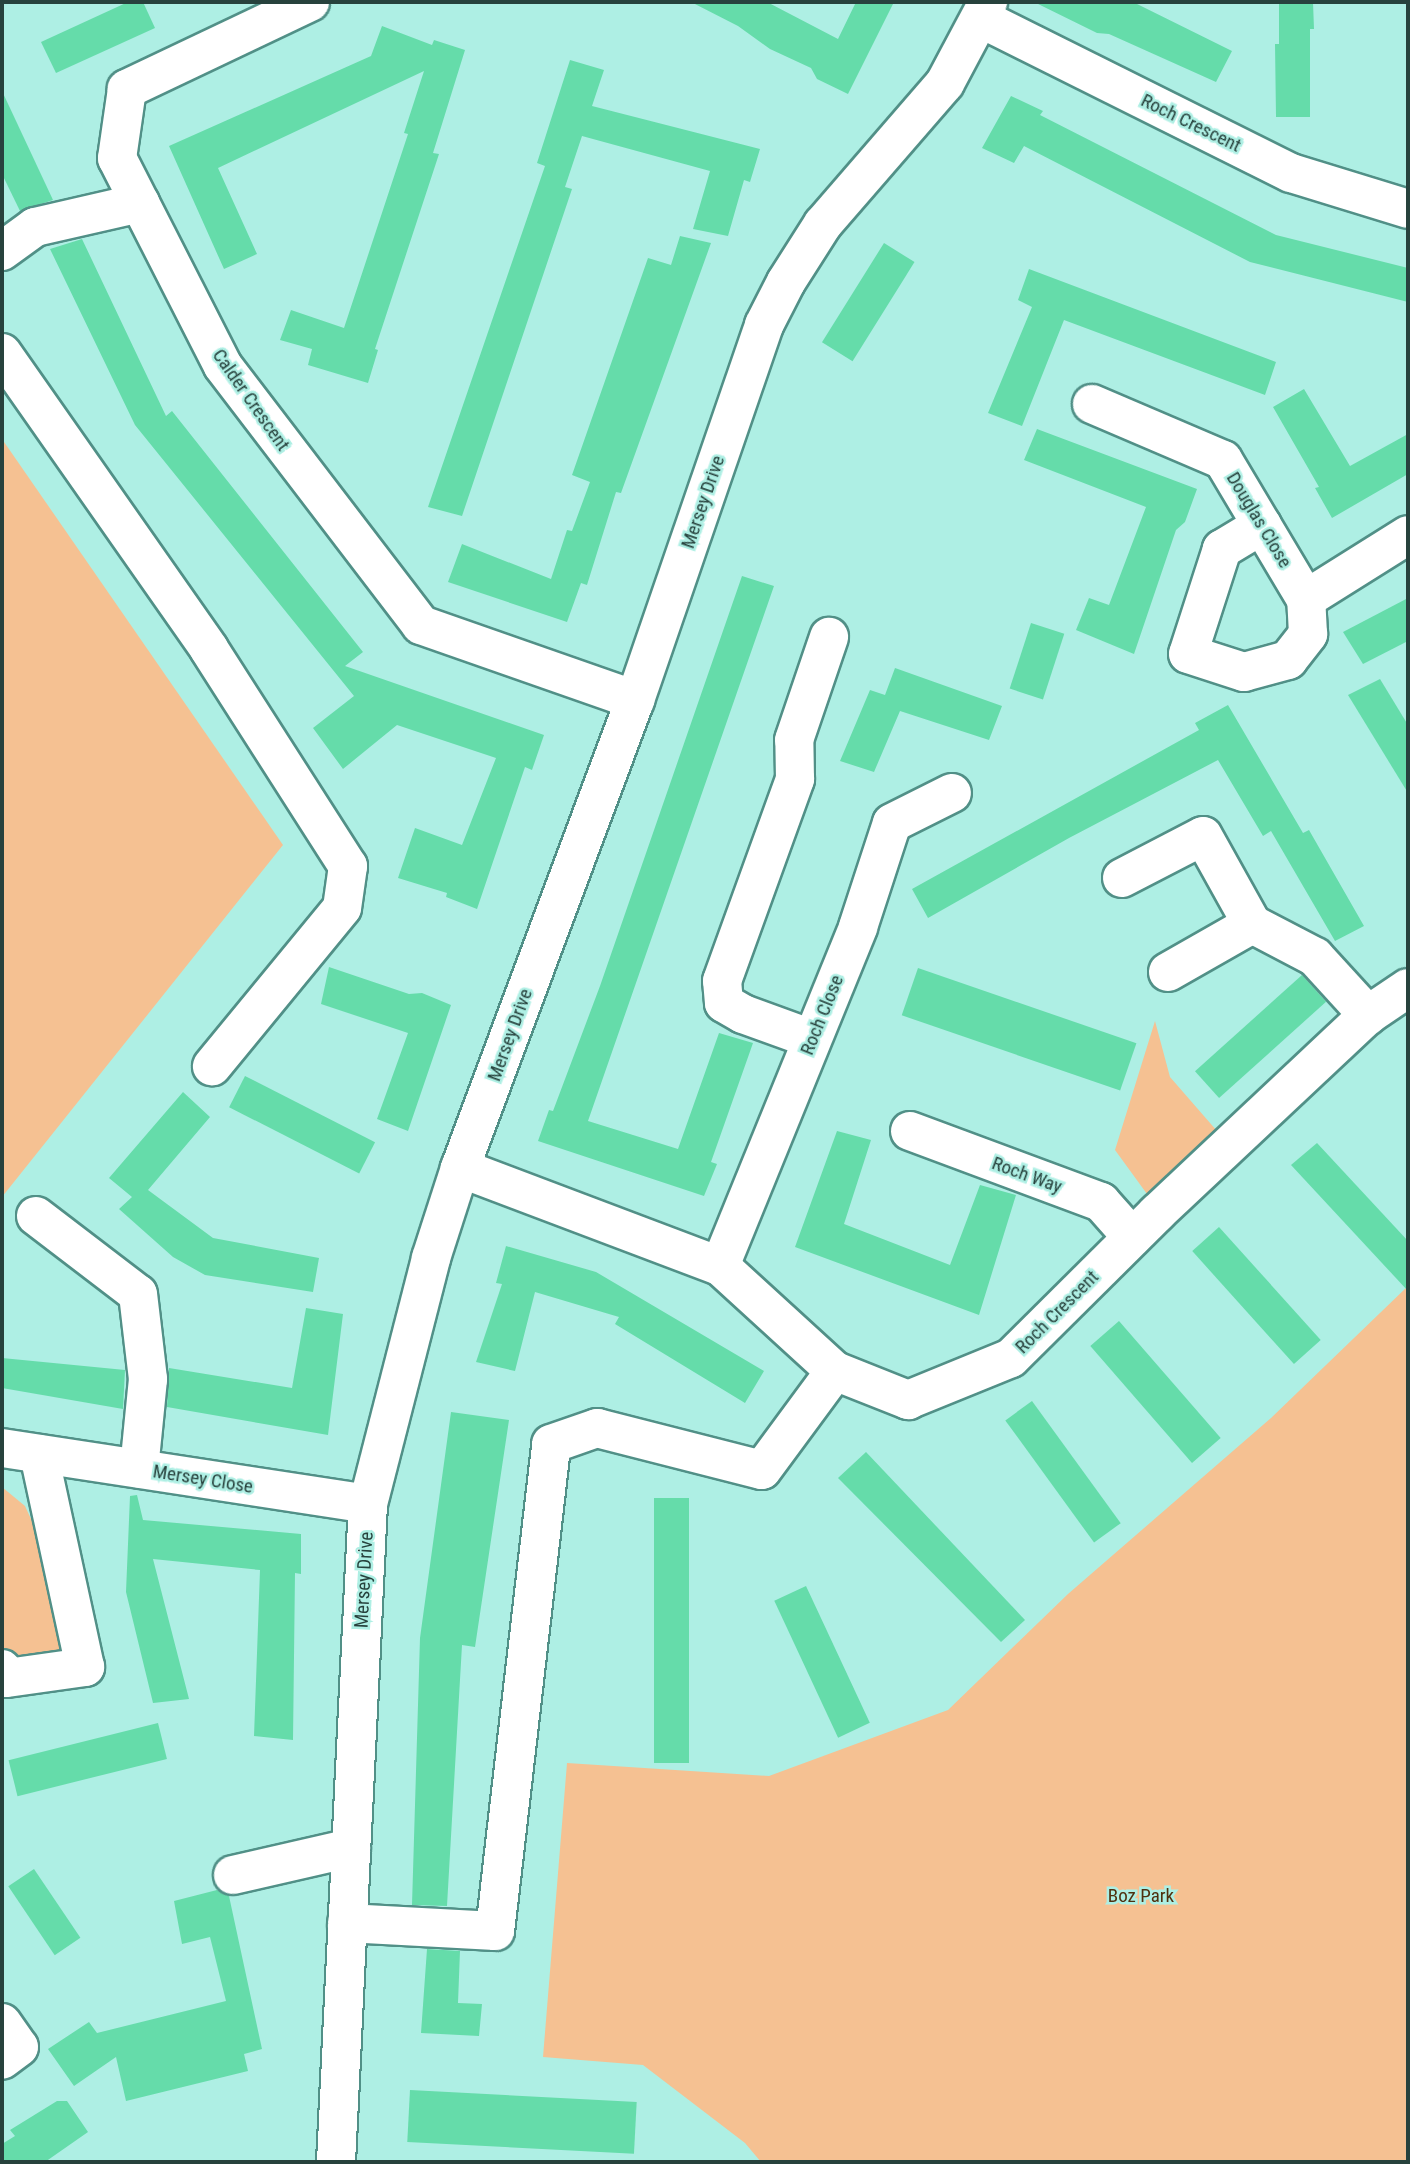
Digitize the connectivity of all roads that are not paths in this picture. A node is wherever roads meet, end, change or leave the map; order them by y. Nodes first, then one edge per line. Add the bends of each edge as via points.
1 (310, 2) edge
2 (985, 10) edge
3 (140, 203) junction
4 (1408, 209) edge
5 (2, 251) edge
6 (2, 352) edge
7 (1092, 404) dead end
8 (1262, 525) junction
9 (1408, 535) edge
10 (1306, 599) junction
11 (829, 636) dead end
12 (635, 700) junction
13 (952, 793) dead end
14 (1122, 878) dead end
15 (1252, 924) junction
16 (1168, 972) dead end
17 (1408, 988) edge
18 (1368, 1015) junction
19 (812, 1039) junction
20 (212, 1066) dead end
21 (909, 1131) dead end
22 (460, 1168) junction
23 (36, 1216) dead end
24 (1132, 1237) junction
25 (720, 1266) junction
26 (835, 1371) junction
27 (2, 1448) edge
28 (39, 1454) junction
29 (139, 1469) junction
30 (368, 1504) junction
31 (2, 1669) edge
32 (351, 1848) junction
33 (233, 1875) dead end
34 (347, 1923) junction
35 (2, 2022) edge
36 (2, 2060) edge
37 (336, 2162) edge

1 - 3 street, Calder Crescent via 127,89 117,158
2 - 4 street, Roch Crescent via 1291,173
2 - 12 street, Mersey Drive via 945,82 823,225 764,325
3 - 5 street via 35,227
3 - 12 street, Calder Crescent via 223,366 421,625
6 - 20 street via 209,649 348,866 342,908
7 - 8 street, Douglas Close via 1223,460
8 - 10 street, Douglas Close
8 - 10 street via 1222,549 1188,654 1244,672 1288,660 1308,634
9 - 10 street
11 - 19 street via 794,740 795,779 722,981 724,1003
12 - 22 street, Mersey Drive
13 - 19 street, Roch Close via 892,823 858,927
14 - 15 street via 1203,836
15 - 16 street
15 - 18 street via 1315,957
17 - 18 street, Roch Crescent
18 - 24 street, Roch Crescent
19 - 25 street, Roch Close
21 - 24 street, Roch Way via 1101,1202
22 - 25 street, Roch Crescent
22 - 30 street, Mersey Drive via 427,1272
23 - 29 street via 138,1294 148,1379
24 - 26 street, Roch Crescent via 1011,1358 908,1400
25 - 26 street, Roch Crescent
26 - 34 street via 762,1470 597,1428 551,1444 495,1931
27 - 28 street, Mersey Close
28 - 29 street, Mersey Close
28 - 31 street via 85,1667 7,1678
29 - 30 street, Mersey Close
30 - 32 street, Mersey Drive
32 - 33 street
32 - 34 street, Mersey Drive
34 - 37 street, Mersey Drive
35 - 36 street via 19,2048

